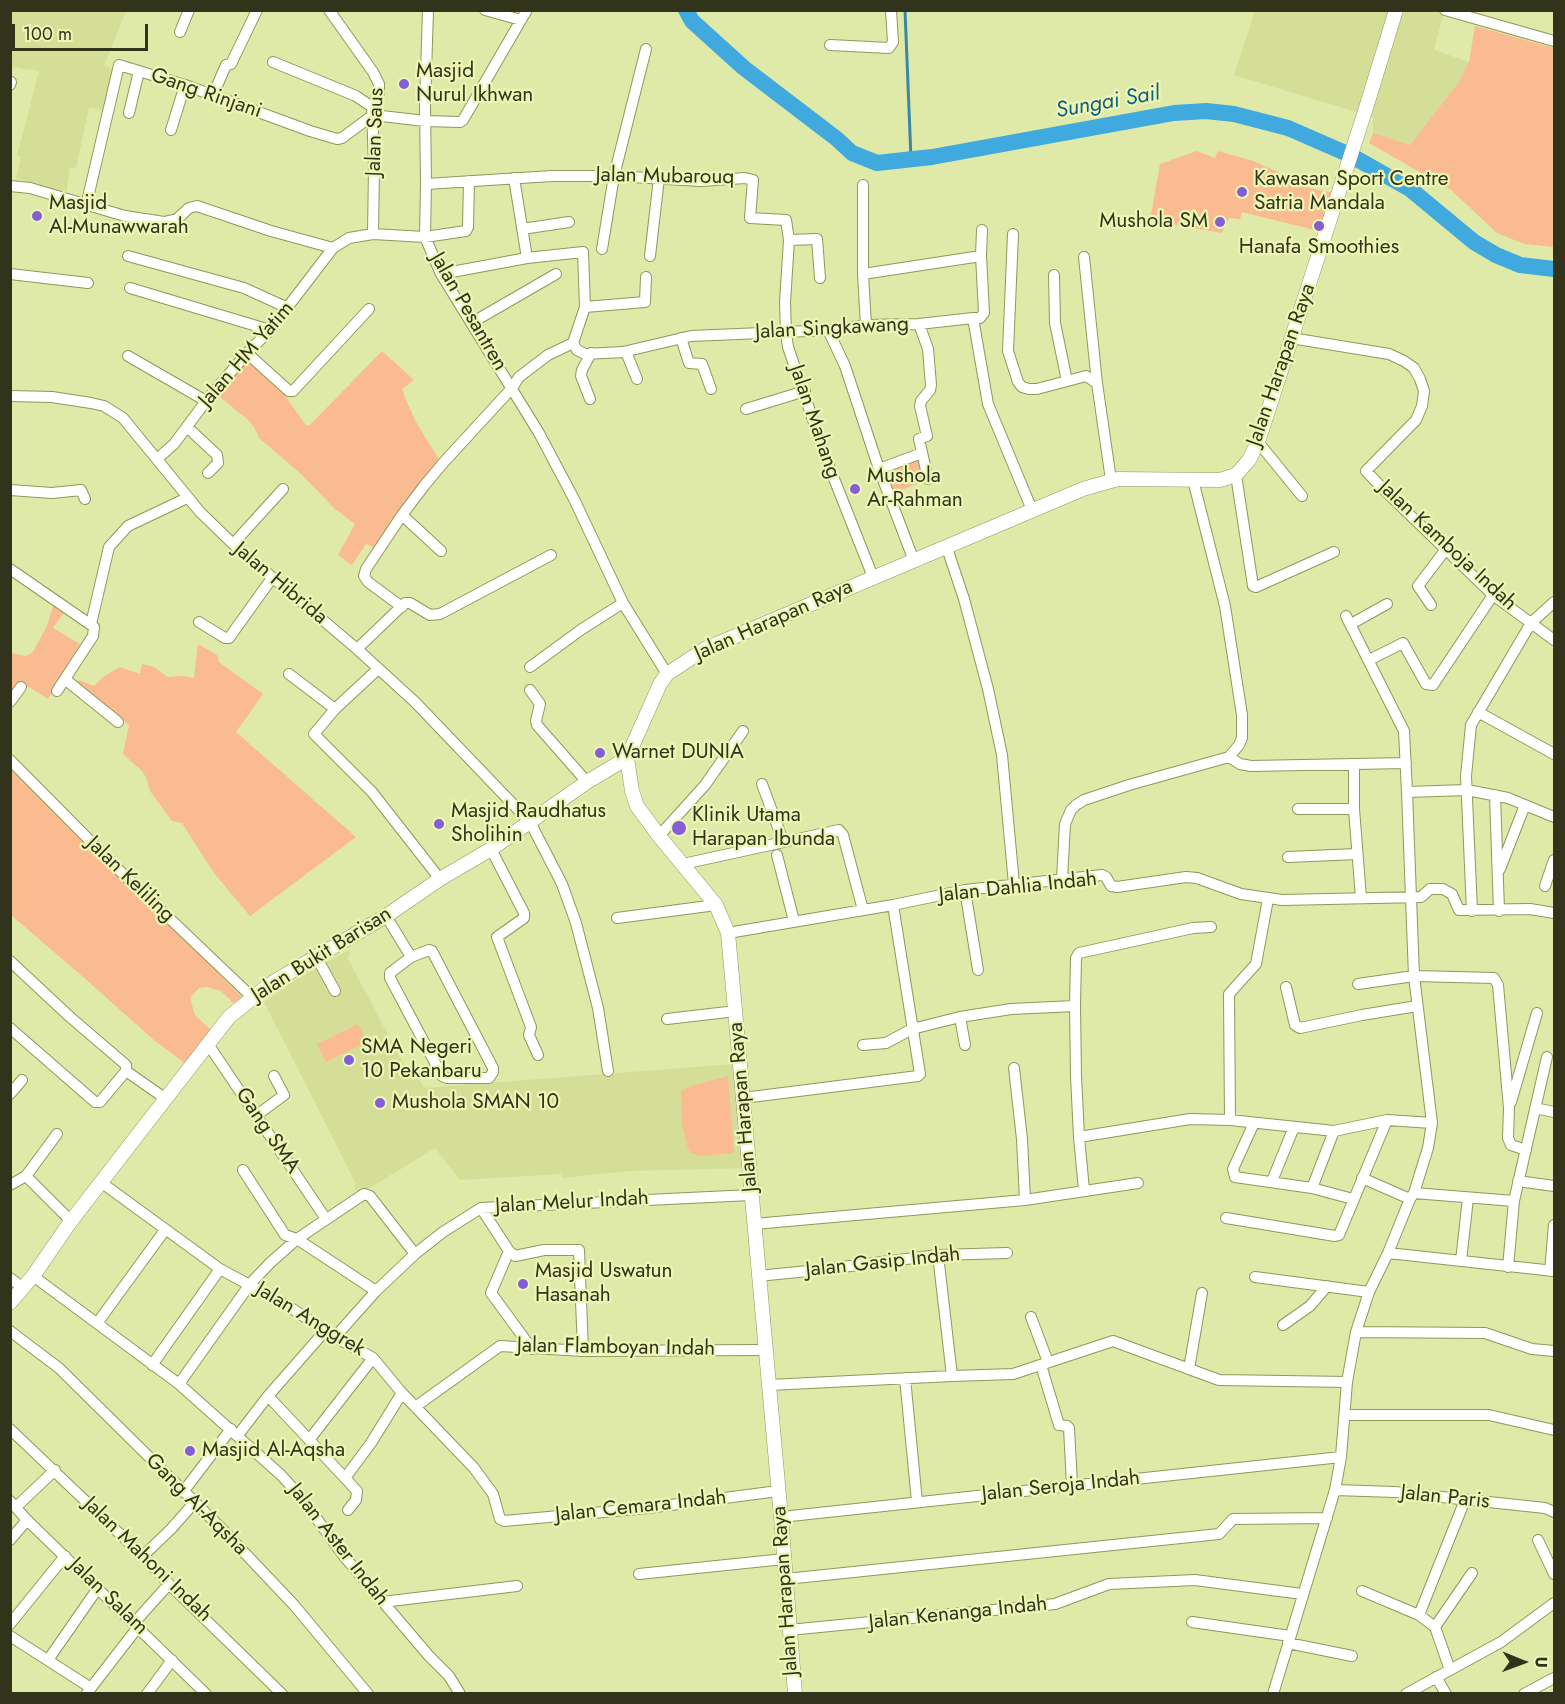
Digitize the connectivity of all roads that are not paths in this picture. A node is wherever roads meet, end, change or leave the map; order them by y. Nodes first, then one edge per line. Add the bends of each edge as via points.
1 (189, 10) edge
2 (257, 10) edge
3 (329, 10) edge
4 (428, 10) edge
5 (485, 10) edge
6 (891, 10) edge
7 (1396, 10) edge
8 (1445, 10) edge
9 (524, 15) edge
10 (180, 32) dead end
11 (1554, 41) edge
12 (830, 45) dead end
13 (646, 49) dead end
14 (273, 62) dead end
15 (139, 71) junction
16 (185, 85) junction
17 (213, 95) junction
18 (373, 111) junction
19 (129, 113) dead end
20 (425, 122) junction
21 (171, 130) dead end
22 (614, 176) junction
23 (514, 178) junction
24 (659, 178) junction
25 (469, 181) junction
26 (426, 184) junction
27 (863, 185) dead end
28 (11, 186) edge
29 (86, 206) junction
30 (569, 222) dead end
31 (522, 229) junction
32 (981, 230) dead end
33 (373, 234) junction
34 (1013, 234) dead end
35 (425, 237) junction
36 (789, 240) junction
37 (333, 248) junction
38 (602, 249) dead end
39 (128, 256) dead end
40 (650, 256) dead end
41 (981, 256) junction
42 (1084, 257) dead end
43 (527, 258) junction
44 (10, 274) edge
45 (441, 274) junction
46 (556, 274) dead end
47 (863, 274) junction
48 (1054, 275) dead end
49 (646, 276) dead end
50 (820, 278) dead end
51 (88, 283) dead end
52 (130, 288) dead end
53 (585, 307) junction
54 (288, 308) junction
55 (369, 309) dead end
56 (973, 318) junction
57 (472, 322) junction
58 (919, 324) junction
59 (866, 325) junction
60 (270, 330) junction
61 (828, 330) junction
62 (786, 333) junction
63 (681, 338) junction
64 (1291, 338) junction
65 (573, 342) junction
66 (626, 352) junction
67 (247, 353) junction
68 (591, 353) junction
69 (129, 356) dead end
70 (637, 379) dead end
71 (1067, 381) junction
72 (1097, 383) junction
73 (512, 388) junction
74 (711, 389) dead end
75 (805, 391) junction
76 (10, 396) edge
77 (590, 399) dead end
78 (206, 401) junction
79 (746, 409) dead end
80 (187, 427) junction
81 (1258, 442) junction
82 (922, 453) junction
83 (157, 459) junction
84 (879, 469) junction
85 (208, 472) dead end
86 (1236, 475) junction
87 (928, 479) dead end
88 (1111, 480) junction
89 (1192, 480) junction
90 (283, 489) dead end
91 (10, 490) edge
92 (1302, 496) dead end
93 (187, 498) junction
94 (85, 499) dead end
95 (1032, 510) junction
96 (402, 515) junction
97 (233, 544) junction
98 (947, 548) junction
99 (1446, 549) junction
100 (441, 551) dead end
101 (1334, 552) dead end
102 (550, 555) dead end
103 (914, 561) junction
104 (10, 569) edge
105 (873, 577) junction
106 (272, 579) junction
107 (1493, 595) junction
108 (1554, 602) edge
109 (623, 603) junction
110 (1386, 604) dead end
111 (1431, 605) dead end
112 (402, 607) junction
113 (199, 622) dead end
114 (1531, 623) junction
115 (91, 624) junction
116 (1554, 640) edge
117 (357, 649) junction
118 (1369, 660) junction
119 (530, 667) dead end
120 (378, 669) junction
121 (289, 674) dead end
122 (667, 674) junction
123 (66, 680) junction
124 (21, 687) dead end
125 (530, 690) dead end
126 (57, 691) dead end
127 (10, 702) edge
128 (335, 709) junction
129 (1478, 712) junction
130 (118, 722) dead end
131 (743, 731) dead end
132 (1554, 754) edge
133 (1229, 757) junction
134 (627, 758) junction
135 (10, 760) edge
136 (1406, 763) junction
137 (1354, 764) junction
138 (588, 782) junction
139 (762, 784) dead end
140 (1467, 790) junction
141 (1407, 792) junction
142 (1495, 795) junction
143 (1525, 805) junction
144 (1298, 809) dead end
145 (1354, 809) junction
146 (1554, 818) edge
147 (530, 822) junction
148 (659, 836) junction
149 (783, 841) junction
150 (491, 849) junction
151 (1358, 854) junction
152 (777, 855) dead end
153 (1288, 857) dead end
154 (1554, 860) edge
155 (683, 864) junction
156 (1498, 873) junction
157 (440, 879) junction
158 (1062, 879) junction
159 (1014, 885) junction
160 (1545, 886) dead end
161 (965, 890) junction
162 (1411, 897) junction
163 (1361, 898) junction
164 (1268, 899) junction
165 (716, 905) junction
166 (892, 905) junction
167 (863, 910) junction
168 (1499, 910) junction
169 (1472, 911) junction
170 (1554, 913) edge
171 (386, 916) junction
172 (617, 918) dead end
173 (794, 921) junction
174 (1211, 927) dead end
175 (728, 933) junction
176 (411, 957) junction
177 (317, 958) junction
178 (10, 962) edge
179 (978, 970) dead end
180 (1414, 976) junction
181 (1358, 984) dead end
182 (1286, 987) dead end
183 (336, 991) dead end
184 (252, 997) junction
185 (1076, 1006) junction
186 (1417, 1006) junction
187 (736, 1011) junction
188 (1537, 1013) dead end
189 (960, 1017) junction
190 (667, 1019) dead end
191 (10, 1028) edge
192 (912, 1029) junction
193 (208, 1044) junction
194 (863, 1045) dead end
195 (965, 1045) dead end
196 (538, 1055) dead end
197 (1547, 1058) dead end
198 (1014, 1068) dead end
199 (126, 1071) junction
200 (609, 1071) dead end
201 (274, 1076) dead end
202 (22, 1080) dead end
203 (10, 1094) edge
204 (743, 1098) junction
205 (166, 1099) junction
206 (1509, 1108) junction
207 (1535, 1108) junction
208 (1554, 1112) edge
209 (257, 1115) junction
210 (1230, 1120) junction
211 (1387, 1120) junction
212 (1254, 1123) junction
213 (1432, 1123) junction
214 (1294, 1127) junction
215 (1334, 1131) junction
216 (57, 1134) dead end
217 (1079, 1137) junction
218 (1526, 1150) junction
219 (243, 1170) dead end
220 (26, 1176) junction
221 (1362, 1178) junction
222 (1272, 1181) junction
223 (1518, 1182) junction
224 (102, 1183) junction
225 (1138, 1183) dead end
226 (10, 1185) edge
227 (1554, 1186) edge
228 (1312, 1188) junction
229 (1084, 1190) junction
230 (751, 1195) junction
231 (1412, 1196) junction
232 (1468, 1198) junction
233 (1353, 1199) junction
234 (1025, 1200) junction
235 (1514, 1201) junction
236 (481, 1208) junction
237 (1226, 1218) dead end
238 (326, 1219) junction
239 (71, 1221) junction
240 (754, 1224) junction
241 (1554, 1225) edge
242 (165, 1230) junction
243 (297, 1239) junction
244 (509, 1251) junction
245 (1007, 1253) dead end
246 (1388, 1253) junction
247 (416, 1254) junction
248 (938, 1255) junction
249 (1461, 1261) junction
250 (1508, 1267) junction
251 (220, 1269) junction
252 (1552, 1271) edge
253 (33, 1276) junction
254 (758, 1276) junction
255 (1255, 1277) dead end
256 (10, 1278) edge
257 (250, 1284) junction
258 (1327, 1287) junction
259 (23, 1288) junction
260 (376, 1291) junction
261 (1369, 1292) junction
262 (1202, 1293) dead end
263 (10, 1303) edge
264 (1031, 1317) dead end
265 (98, 1322) junction
266 (1283, 1324) dead end
267 (10, 1331) edge
268 (1356, 1332) junction
269 (330, 1334) junction
270 (532, 1349) junction
271 (765, 1350) junction
272 (583, 1351) junction
273 (1554, 1351) edge
274 (373, 1358) junction
275 (1044, 1363) junction
276 (152, 1365) junction
277 (1189, 1369) junction
278 (952, 1376) junction
279 (905, 1378) junction
280 (1347, 1382) junction
281 (179, 1384) junction
282 (769, 1385) junction
283 (402, 1393) junction
284 (268, 1396) junction
285 (415, 1407) junction
286 (1345, 1415) junction
287 (10, 1428) edge
288 (1554, 1430) edge
289 (234, 1432) junction
290 (309, 1440) junction
291 (1341, 1457) junction
292 (55, 1470) junction
293 (345, 1478) junction
294 (1072, 1485) junction
295 (1335, 1490) junction
296 (778, 1491) junction
297 (183, 1492) junction
298 (1465, 1500) junction
299 (917, 1502) junction
300 (194, 1503) junction
301 (13, 1504) edge
302 (348, 1510) dead end
303 (1554, 1512) edge
304 (782, 1517) junction
305 (1327, 1518) junction
306 (27, 1520) junction
307 (504, 1521) joint
308 (10, 1540) edge
309 (1538, 1540) dead end
310 (65, 1556) junction
311 (143, 1556) junction
312 (784, 1559) junction
313 (1472, 1572) dead end
314 (1554, 1574) edge
315 (639, 1575) dead end
316 (786, 1579) junction
317 (169, 1584) junction
318 (517, 1586) dead end
319 (98, 1588) junction
320 (1362, 1591) dead end
321 (1302, 1594) junction
322 (382, 1602) junction
323 (1554, 1603) edge
324 (1419, 1615) junction
325 (1192, 1622) dead end
326 (10, 1624) edge
327 (136, 1625) junction
328 (1435, 1627) junction
329 (789, 1630) junction
330 (10, 1636) edge
331 (1289, 1639) junction
332 (1352, 1656) dead end
333 (48, 1660) junction
334 (172, 1660) junction
335 (1450, 1670) junction
336 (1436, 1677) junction
337 (1554, 1678) edge
338 (89, 1691) edge
339 (203, 1692) edge
340 (1445, 1693) edge
341 (147, 1694) edge
342 (282, 1694) edge
343 (368, 1694) edge
344 (460, 1694) edge
345 (795, 1694) edge
346 (1273, 1694) edge
347 (1406, 1694) edge
348 (1524, 1694) edge

1 - 10 street
2 - 17 street
3 - 18 street, Jalan Saus via 377,78 379,93
4 - 20 street
5 - 9 street
6 - 12 street via 893,42 888,48
7 - 64 main road, Jalan Harapan Raya
8 - 11 street
9 - 20 street via 463,120
13 - 22 street
14 - 18 street via 356,96
15 - 16 street, Gang Rinjani
15 - 19 street
15 - 29 street, Gang Rinjani via 119,65
16 - 17 street, Gang Rinjani
16 - 21 street
17 - 18 street, Gang Rinjani via 337,139
18 - 20 street
18 - 33 street, Jalan Saus
20 - 26 street
22 - 23 street, Jalan Mubarouq
22 - 24 street, Jalan Mubarouq
22 - 38 street
23 - 25 street, Jalan Mubarouq
23 - 31 street
24 - 36 street, Jalan Mubarouq via 753,180 750,218 786,220
24 - 40 street
25 - 26 street, Jalan Mubarouq
25 - 35 street via 468,230
26 - 35 street
27 - 47 street
28 - 29 street
29 - 37 street via 168,223 198,206
30 - 31 street
31 - 43 street
32 - 41 street
33 - 35 street, Jalan Pesantren
33 - 37 street, Jalan Pesantren via 351,237
34 - 71 street via 1008,351 1018,382 1022,387 1037,388
35 - 45 street, Jalan Pesantren
36 - 50 street via 817,239
36 - 62 street
37 - 54 street, Jalan HM Yatim
39 - 54 street via 244,288
41 - 47 street
41 - 56 street via 984,313
42 - 72 street
43 - 45 street
43 - 53 street via 583,252
44 - 51 street
45 - 57 street, Jalan Pesantren
46 - 57 street
47 - 59 street
48 - 71 street via 1055,323
49 - 53 street via 644,303
52 - 60 street
53 - 65 street
54 - 60 street, Jalan HM Yatim
55 - 67 street via 292,391
56 - 58 street, Jalan Singkawang
56 - 95 street via 986,397
57 - 73 street, Jalan Pesantren
58 - 59 street, Jalan Singkawang
58 - 82 street via 927,349 931,385 920,406 927,436 919,440
59 - 61 street, Jalan Singkawang
60 - 67 street, Jalan HM Yatim
61 - 62 street, Jalan Singkawang
61 - 84 street via 845,366
62 - 63 street, Jalan Singkawang
62 - 75 street, Jalan Mahang
63 - 66 street, Jalan Singkawang
63 - 74 street via 689,363 702,364
64 - 81 main road, Jalan Harapan Raya
64 - 99 street, Jalan Kamboja Indah via 1389,354 1414,368 1424,391 1416,420 1366,471
65 - 68 street via 581,353
65 - 73 street via 526,371
66 - 68 street, Jalan Singkawang
66 - 70 street
67 - 78 street, Jalan HM Yatim
68 - 77 street via 581,376
69 - 78 street
71 - 72 street via 1086,376
72 - 88 street
73 - 96 street
73 - 109 street, Jalan Pesantren via 574,499
75 - 79 street
75 - 105 street, Jalan Mahang via 826,461
76 - 83 street, Jalan Hibrida via 52,397 104,406 123,418
78 - 80 street, Jalan HM Yatim
80 - 83 street, Jalan HM Yatim
80 - 85 street via 217,455 218,463
81 - 86 main road, Jalan Harapan Raya
81 - 92 street
82 - 84 street
82 - 87 street
83 - 93 street, Jalan Hibrida
84 - 103 street
86 - 89 main road, Jalan Harapan Raya via 1220,480
86 - 101 street via 1253,586
88 - 89 main road, Jalan Harapan Raya
88 - 95 main road, Jalan Harapan Raya
89 - 133 street via 1223,597 1242,715 1242,738
90 - 97 street
91 - 94 street via 52,494 81,490
93 - 97 street, Jalan Hibrida
93 - 115 street via 128,526 109,547
95 - 98 main road, Jalan Harapan Raya
96 - 100 street
96 - 112 street via 364,576
97 - 106 street, Jalan Hibrida
98 - 103 main road, Jalan Harapan Raya
98 - 159 street via 988,689 1002,755
99 - 107 street, Jalan Kamboja Indah
99 - 111 street via 1418,586
102 - 112 street via 440,614 427,613 410,603
103 - 105 main road, Jalan Harapan Raya
104 - 115 street
105 - 122 main road, Jalan Harapan Raya via 705,649
106 - 113 street via 229,638
106 - 117 street, Jalan Hibrida
107 - 114 street, Jalan Kamboja Indah
107 - 118 street via 1433,685 1426,684 1403,643
108 - 114 street
109 - 119 street
109 - 122 street, Jalan Pesantren
110 - 118 street via 1349,620
112 - 117 street
114 - 116 street, Jalan Kamboja Indah
114 - 129 street
115 - 123 street via 94,633
117 - 120 street, Jalan Hibrida
118 - 136 street via 1404,731
120 - 128 street
120 - 147 street, Jalan Hibrida
121 - 128 street
122 - 134 main road, Jalan Harapan Raya via 654,694
123 - 126 street
123 - 130 street
124 - 127 street
125 - 138 street via 540,704 537,725
128 - 157 street via 314,734 372,792
129 - 132 street
129 - 140 street via 1470,729
131 - 148 street via 705,785
133 - 137 street via 1251,766
133 - 158 street via 1129,785 1076,805 1065,824
134 - 138 main road, Jalan Bukit Barisan
134 - 148 main road, Jalan Harapan Raya via 637,806
135 - 184 street, Jalan Keliling
136 - 137 street
136 - 141 street
137 - 145 street
138 - 147 main road, Jalan Bukit Barisan
139 - 149 street
140 - 141 street
140 - 142 street
140 - 169 street
141 - 162 street
142 - 143 street
142 - 156 street
143 - 146 street
143 - 156 street
144 - 145 street
145 - 151 street
147 - 150 main road, Jalan Bukit Barisan
147 - 200 street, Jalan Hibrida via 562,884 576,923
148 - 155 main road, Jalan Harapan Raya
149 - 155 street
149 - 167 street via 842,831
150 - 157 main road, Jalan Bukit Barisan
150 - 196 street via 524,913 524,918 498,937
151 - 153 street
151 - 163 street
152 - 173 street
154 - 160 street
155 - 165 main road, Jalan Harapan Raya
156 - 168 street
157 - 171 main road, Jalan Bukit Barisan
158 - 159 street, Jalan Dahlia Indah
158 - 164 street, Jalan Dahlia Indah via 1102,875 1117,887 1197,878 1240,894
159 - 161 street, Jalan Dahlia Indah
161 - 166 street, Jalan Dahlia Indah
161 - 179 street
162 - 163 street, Jalan Dahlia Indah
162 - 169 street, Jalan Dahlia Indah via 1443,889 1452,894 1459,910
162 - 180 street
163 - 164 street, Jalan Dahlia Indah
164 - 210 street via 1256,964 1230,994
165 - 172 street
165 - 175 main road, Jalan Harapan Raya
166 - 167 street, Jalan Dahlia Indah
166 - 192 street
167 - 173 street, Jalan Dahlia Indah
168 - 169 street
168 - 170 street
171 - 176 street
171 - 177 main road, Jalan Bukit Barisan
173 - 175 street, Jalan Dahlia Indah
174 - 185 street via 1079,953
175 - 187 main road, Jalan Harapan Raya
176 - 176 street via 390,973 390,978 442,1076 489,1078 493,1068 432,951
177 - 183 street
177 - 184 main road, Jalan Bukit Barisan
178 - 199 street via 126,1065
180 - 181 street
180 - 186 street
180 - 206 street via 1497,981
182 - 186 street via 1295,1024 1300,1028
184 - 193 main road, Jalan Bukit Barisan
185 - 189 street via 1011,1009
185 - 217 street
186 - 213 street
187 - 190 street
187 - 204 main road, Jalan Harapan Raya
188 - 206 street
189 - 192 street
189 - 195 street
191 - 199 street via 94,1102 100,1102
192 - 194 street via 886,1043
192 - 204 street via 918,1076
193 - 205 main road, Jalan Bukit Barisan
193 - 209 street, Gang SMA
197 - 207 street
198 - 234 street
199 - 205 street
201 - 209 street via 284,1095
202 - 203 street
204 - 230 main road, Jalan Harapan Raya
205 - 224 main road, Jalan Bukit Barisan
206 - 218 street via 1509,1142
207 - 208 street
207 - 218 street
209 - 238 street, Gang SMA
210 - 212 street
210 - 217 street via 1177,1120
211 - 213 street
211 - 215 street
211 - 221 street
212 - 214 street
212 - 222 street via 1234,1174 1238,1178
213 - 231 street
214 - 215 street
214 - 222 street
215 - 228 street
216 - 220 street
217 - 229 street
218 - 223 street
219 - 243 street via 285,1235
220 - 226 street
220 - 239 street
221 - 231 street
221 - 233 street
222 - 228 street
223 - 227 street
223 - 235 street
224 - 239 main road, Jalan Bukit Barisan
224 - 242 street, Jalan Anggrek
225 - 229 street
228 - 233 street
229 - 234 street
230 - 236 street, Jalan Melur Indah
230 - 240 main road, Jalan Harapan Raya
231 - 232 street
231 - 246 street
232 - 235 street
232 - 249 street
233 - 237 street via 1337,1235
234 - 240 street
235 - 250 street
236 - 244 street
236 - 247 street, Jalan Melur Indah
238 - 243 street
238 - 247 street via 369,1194
239 - 253 main road, Jalan Bukit Barisan
240 - 254 main road, Jalan Harapan Raya
241 - 252 street
242 - 251 street, Jalan Anggrek
242 - 265 street
243 - 257 street
243 - 260 street
244 - 270 street via 491,1293
244 - 272 street via 515,1256 544,1250 579,1250
245 - 248 street, Jalan Gasip Indah
246 - 249 street
246 - 261 street
247 - 260 street, Jalan Melur Indah
248 - 254 street, Jalan Gasip Indah
248 - 278 street
249 - 250 street
250 - 252 street
251 - 257 street, Jalan Anggrek
251 - 276 street
253 - 259 main road, Jalan Bukit Barisan
253 - 265 street, Jalan Aster Indah
254 - 271 main road, Jalan Harapan Raya
255 - 258 street
256 - 259 street
257 - 269 street, Jalan Anggrek
257 - 281 street
258 - 261 street
258 - 266 street via 1310,1306
259 - 263 main road, Jalan Bukit Barisan
260 - 269 street, Jalan Melur Indah
261 - 268 street
262 - 277 street
264 - 275 street
265 - 276 street, Jalan Aster Indah
267 - 297 street, Gang Al-Aqsha via 59,1368
268 - 273 street via 1485,1333 1532,1349
268 - 280 street
269 - 274 street, Jalan Anggrek
269 - 284 street, Jalan Melur Indah
270 - 272 street, Jalan Flamboyan Indah
270 - 285 street, Jalan Flamboyan Indah via 500,1346
271 - 272 street, Jalan Flamboyan Indah
271 - 282 main road, Jalan Harapan Raya
274 - 283 street, Jalan Anggrek
274 - 290 street
275 - 277 street via 1113,1341
275 - 278 street via 1013,1374
275 - 294 street via 1059,1425 1069,1428
276 - 281 street, Jalan Aster Indah
277 - 280 street via 1223,1380
278 - 279 street
279 - 282 street
279 - 299 street
280 - 286 street
281 - 289 street, Jalan Aster Indah
282 - 296 main road, Jalan Harapan Raya
283 - 285 street, Jalan Anggrek
283 - 293 street
284 - 289 street, Jalan Melur Indah
284 - 290 street
285 - 307 street, Jalan Anggrek via 474,1468 493,1494 498,1516
286 - 288 street via 1489,1415
286 - 291 street
287 - 292 street, Jalan Mahoni Indah
289 - 297 street, Jalan Melur Indah
289 - 322 street, Jalan Aster Indah via 292,1486
290 - 293 street
291 - 294 street, Jalan Seroja Indah
291 - 295 street
292 - 301 street
292 - 311 street, Jalan Mahoni Indah
293 - 302 street via 357,1491
294 - 299 street, Jalan Seroja Indah
295 - 298 street, Jalan Paris
295 - 305 street
296 - 304 main road, Jalan Harapan Raya
296 - 307 street, Jalan Cemara Indah
297 - 300 street, Gang Al-Aqsha
298 - 303 street, Jalan Paris
298 - 324 street
299 - 304 street, Jalan Seroja Indah
300 - 311 street
300 - 343 street, Gang Al-Aqsha via 294,1605
301 - 306 street, Jalan Salam
304 - 312 main road, Jalan Harapan Raya
305 - 316 street via 1233,1519 1219,1534
305 - 321 street
306 - 308 street
306 - 310 street, Jalan Salam
309 - 314 street
310 - 319 street, Jalan Salam
310 - 326 street
311 - 317 street, Jalan Mahoni Indah
312 - 315 street
312 - 316 main road, Jalan Harapan Raya
313 - 328 street
316 - 329 main road, Jalan Harapan Raya
317 - 327 street
317 - 342 street, Jalan Mahoni Indah
318 - 322 street
319 - 327 street, Jalan Salam
319 - 333 street
320 - 324 street
321 - 329 street, Jalan Kenanga Indah via 1195,1580 1108,1584 1055,1605
321 - 331 street
322 - 344 street, Jalan Aster Indah via 449,1676
323 - 335 street via 1506,1639
324 - 328 street
325 - 331 street
327 - 334 street, Jalan Salam
327 - 338 street
328 - 335 street
329 - 345 main road, Jalan Harapan Raya
330 - 333 street
331 - 332 street
331 - 346 street
333 - 338 street
334 - 339 street, Jalan Salam
334 - 341 street
335 - 336 street
336 - 340 street
336 - 347 street
337 - 348 street

